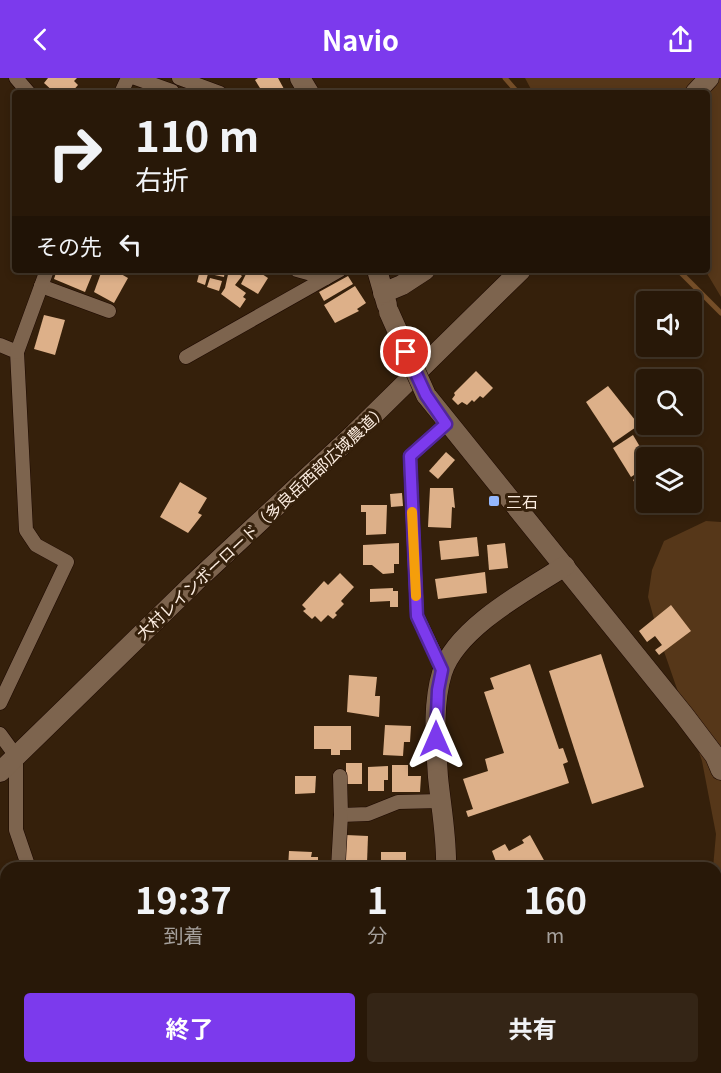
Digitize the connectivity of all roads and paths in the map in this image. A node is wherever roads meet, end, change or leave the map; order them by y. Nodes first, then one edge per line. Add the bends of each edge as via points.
1 (16, 78) edge
2 (135, 78) edge
3 (179, 78) edge
4 (709, 78) edge
5 (26, 90) edge
6 (169, 90) edge
7 (212, 90) edge
8 (698, 90) edge
9 (46, 273) edge
10 (308, 273) edge
11 (335, 273) edge
12 (378, 273) edge
13 (420, 273) edge
14 (518, 273) edge
15 (326, 278) junction
16 (40, 286) junction
17 (383, 293) junction
18 (109, 311) dead end
19 (0, 345) edge
20 (17, 352) junction
21 (186, 357) dead end
22 (446, 424) junction
23 (565, 566) junction
24 (442, 670) junction
25 (0, 703) edge
26 (0, 734) edge
27 (16, 756) junction
28 (721, 770) edge
29 (0, 772) edge
30 (340, 776) dead end
31 (441, 801) junction
32 (341, 815) junction
33 (27, 862) edge
34 (338, 862) edge
35 (446, 862) edge

1 - 5 street
2 - 6 street
3 - 7 street
4 - 8 street
9 - 16 street
10 - 15 street
11 - 15 street
12 - 17 street
13 - 17 street
14 - 27 street, 大村レインボーロード（多良岳西部広域農道）
15 - 21 street
16 - 18 street
16 - 20 street
17 - 22 street, bridge via 426,395
19 - 20 street
20 - 25 street via 26,530 36,545 67,562
22 - 23 street
22 - 24 street via 410,456 417,616
23 - 24 street via 471,632
23 - 28 street via 684,715
24 - 31 street via 435,719
26 - 27 street
27 - 29 street, 大村レインボーロード（多良岳西部広域農道）
27 - 33 street via 16,830
30 - 32 street
31 - 32 street via 398,802 368,814
31 - 35 street
32 - 34 street

